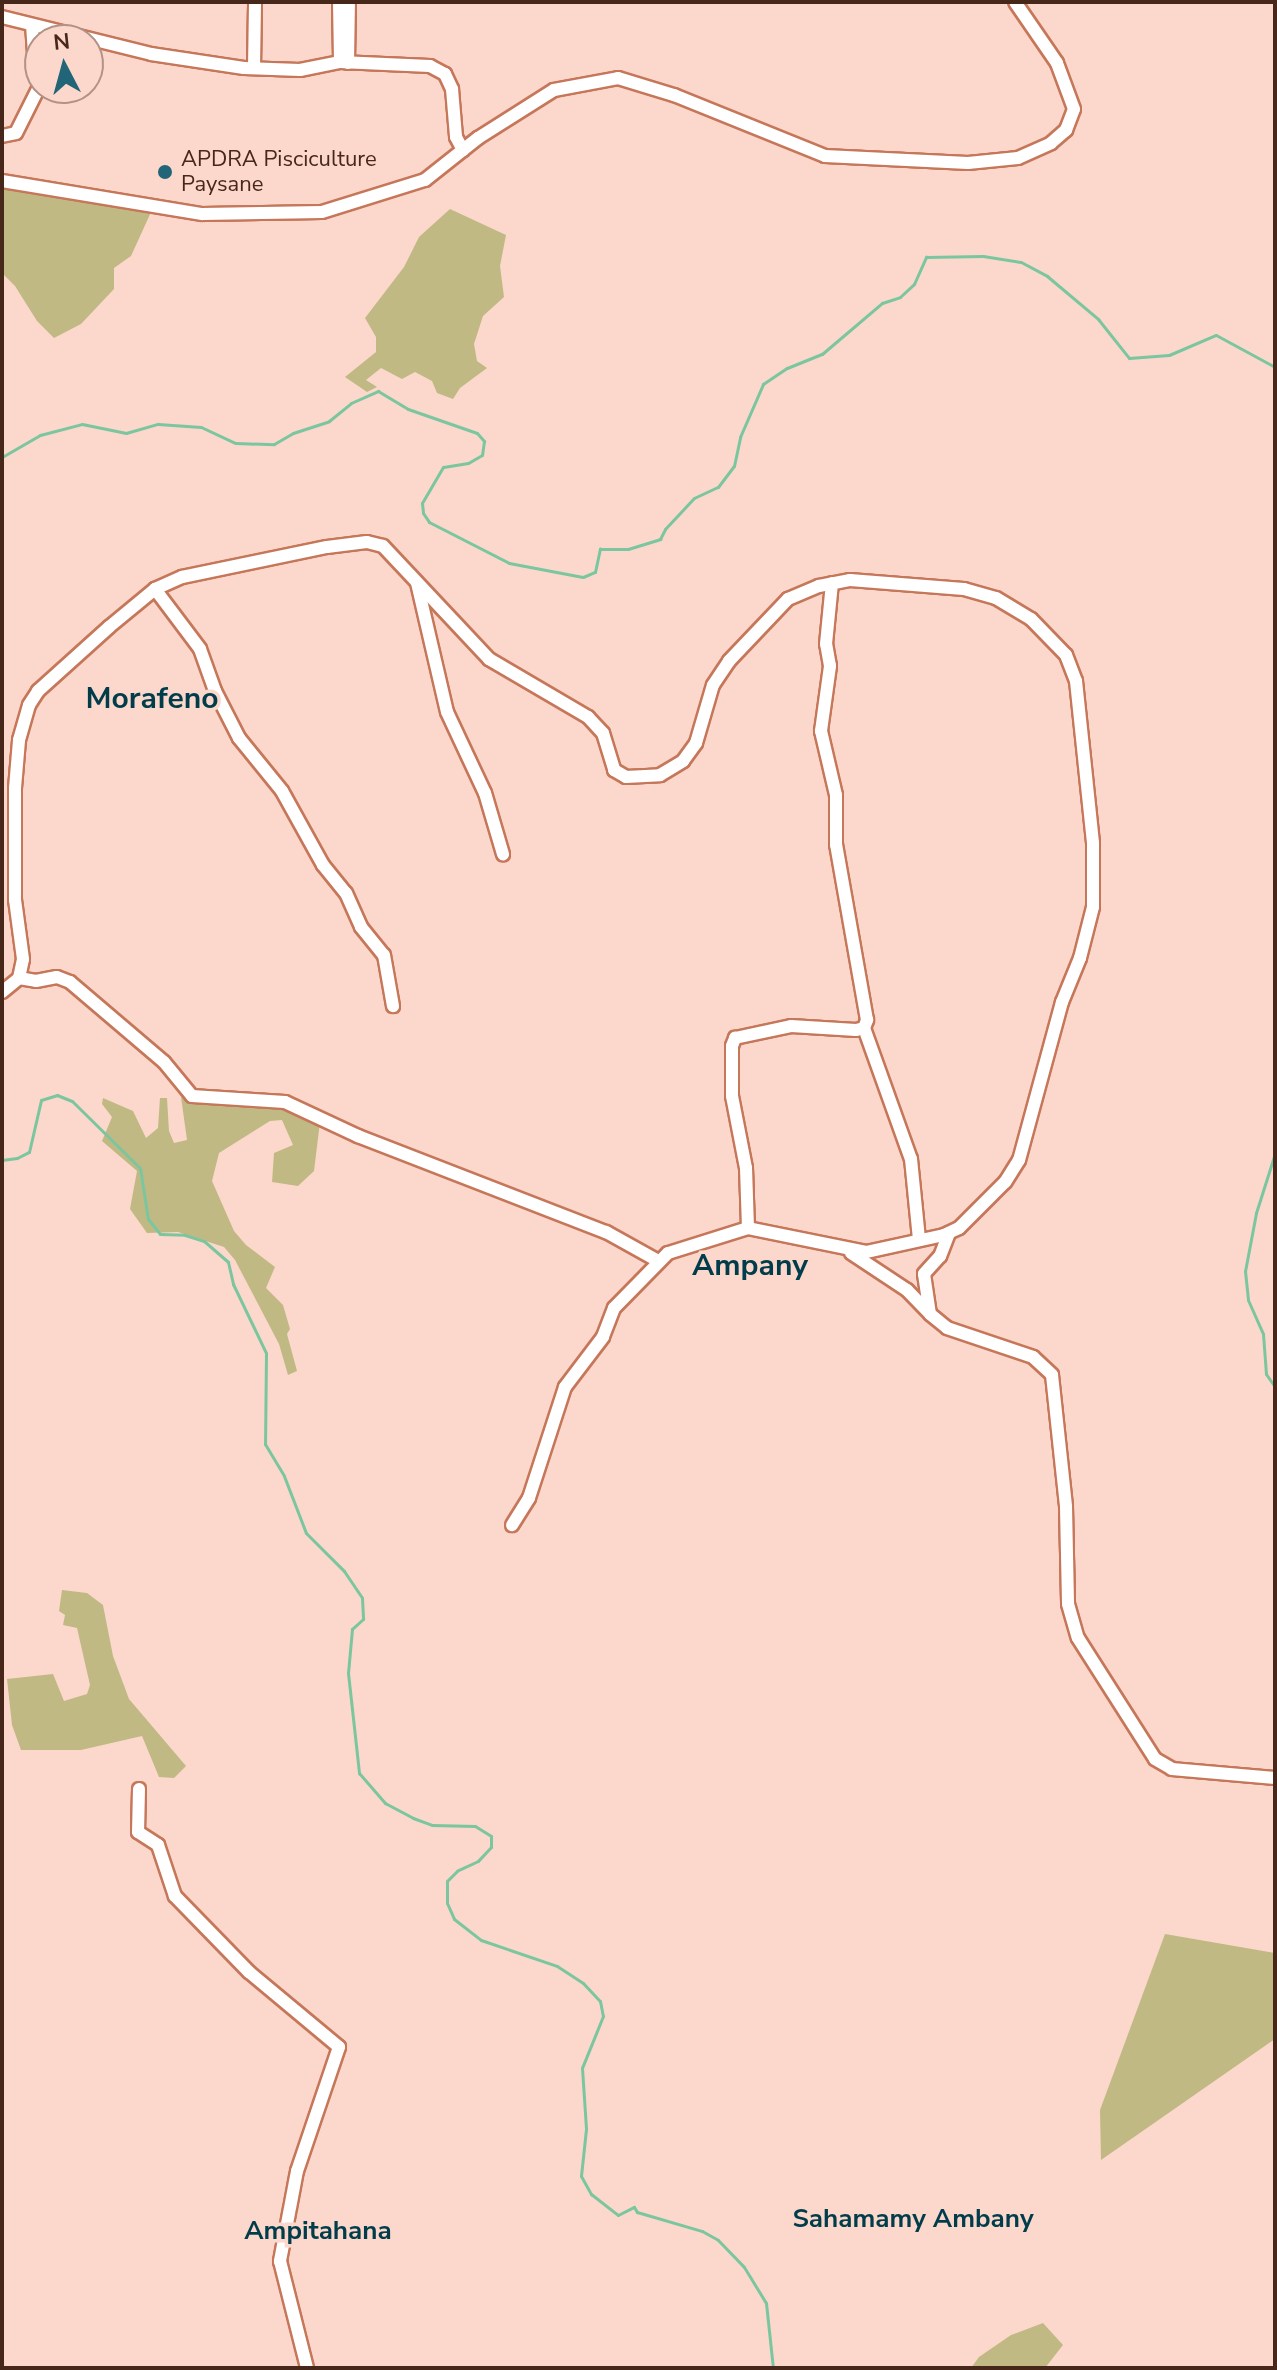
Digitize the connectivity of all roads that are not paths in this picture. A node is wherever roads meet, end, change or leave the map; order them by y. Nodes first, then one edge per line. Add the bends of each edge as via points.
1 (255, 2) edge
2 (339, 2) edge
3 (349, 2) edge
4 (1015, 2) edge
5 (2, 17) edge
6 (28, 24) edge
7 (104, 43) edge
8 (344, 62) junction
9 (254, 68) junction
10 (30, 104) edge
11 (2, 136) edge
12 (463, 150) junction
13 (2, 181) edge
14 (416, 579) junction
15 (832, 583) junction
16 (155, 589) junction
17 (503, 854) dead end
18 (19, 978) junction
19 (2, 992) edge
20 (393, 1006) dead end
21 (864, 1028) junction
22 (748, 1228) junction
23 (949, 1233) junction
24 (919, 1239) junction
25 (845, 1249) junction
26 (658, 1261) junction
27 (930, 1314) junction
28 (512, 1525) dead end
29 (1275, 1778) edge
30 (139, 1789) dead end
31 (307, 2368) edge

1 - 9 street
2 - 8 street
3 - 8 street
4 - 12 street via 1057,63 1074,109 1066,130 1018,158 968,163 825,156 618,78 554,90
5 - 6 street
7 - 9 street
8 - 9 street via 300,70
8 - 12 street via 430,66 445,74
10 - 11 street via 16,133
12 - 13 street via 425,180 322,212 202,214
14 - 15 street via 489,659 588,717 603,733 614,770 626,777 660,775 683,761 696,743 713,685 729,661 788,599
14 - 16 street via 383,546 367,542 202,571
14 - 17 street via 447,712 485,793
15 - 21 street via 826,644 830,666 821,731 836,795 836,845 867,1020
15 - 23 street via 964,589 996,598 1049,637 1066,655 1076,681 1093,843 1093,907 1019,1160 1005,1182
16 - 18 street via 29,705 19,740 15,788 15,900 23,959
16 - 20 street via 200,649 239,738 282,791 323,865 346,893 361,927 384,955
18 - 19 street
18 - 26 street via 70,982 164,1062 192,1096 285,1102 358,1136 606,1232
21 - 22 street via 791,1026 735,1038 732,1096 746,1168
21 - 24 street via 911,1159
22 - 25 street
22 - 26 street via 668,1253
23 - 24 street
23 - 27 street via 940,1256 924,1274
24 - 25 street via 866,1252
25 - 27 street via 907,1290
26 - 28 street via 614,1308 603,1337 565,1387 529,1498
27 - 29 street via 947,1328 1033,1357 1052,1375 1066,1507 1068,1604 1078,1638 1155,1759 1172,1769
30 - 31 street via 138,1832 158,1845 175,1896 249,1972 339,2047 297,2171 280,2261

